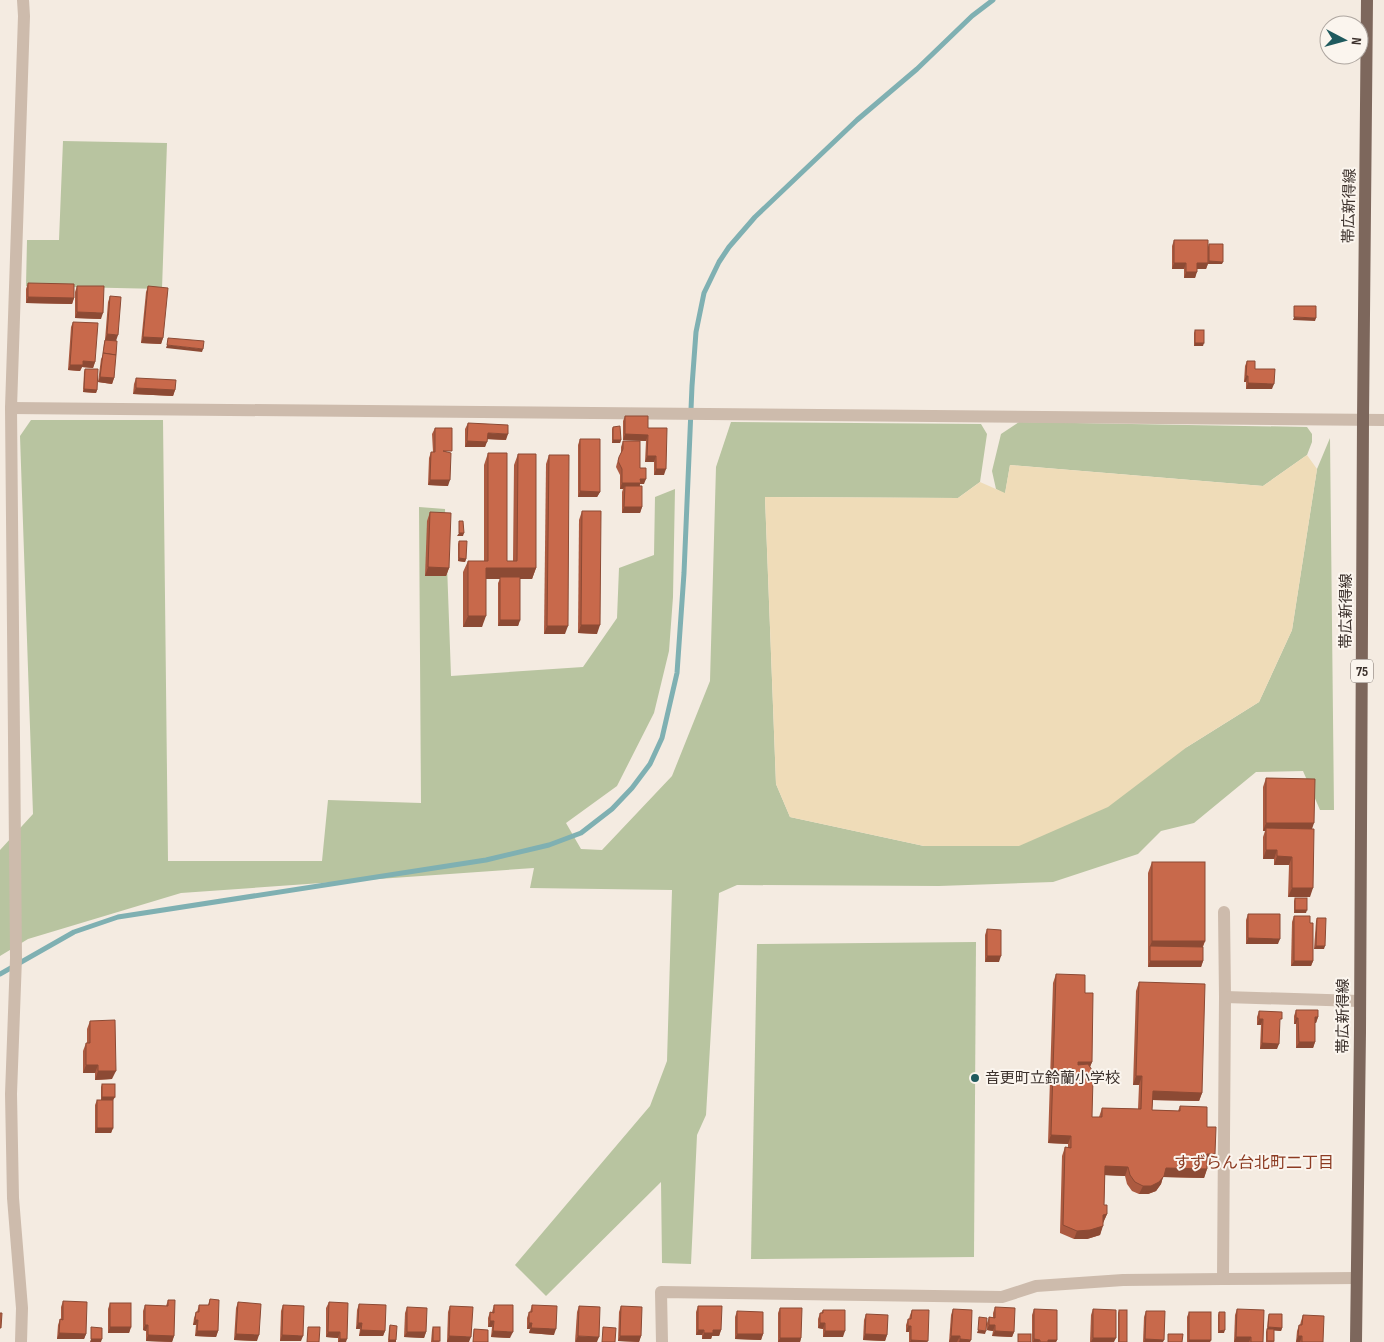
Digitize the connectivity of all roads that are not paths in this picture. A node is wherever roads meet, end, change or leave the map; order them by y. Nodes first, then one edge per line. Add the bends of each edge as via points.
1 (23, 0) edge
2 (1368, 0) edge
3 (11, 408) junction
4 (1363, 420) junction
5 (1384, 420) edge
6 (1224, 912) dead end
7 (1225, 997) junction
8 (1359, 1001) junction
9 (1356, 1278) junction
10 (1223, 1279) junction
11 (21, 1342) edge
12 (662, 1342) edge
13 (1356, 1342) edge

1 - 3 street
2 - 4 main road, 帯広新得線 / 75
3 - 4 street
3 - 11 street via 16,958 11,1094
4 - 5 street
4 - 8 main road, 帯広新得線 / 75
6 - 7 street
7 - 8 street
7 - 10 street
8 - 9 main road, 帯広新得線 / 75
9 - 10 street
9 - 13 main road, 帯広新得線 / 75
10 - 12 street via 1123,1280 1036,1286 1002,1297 661,1292

